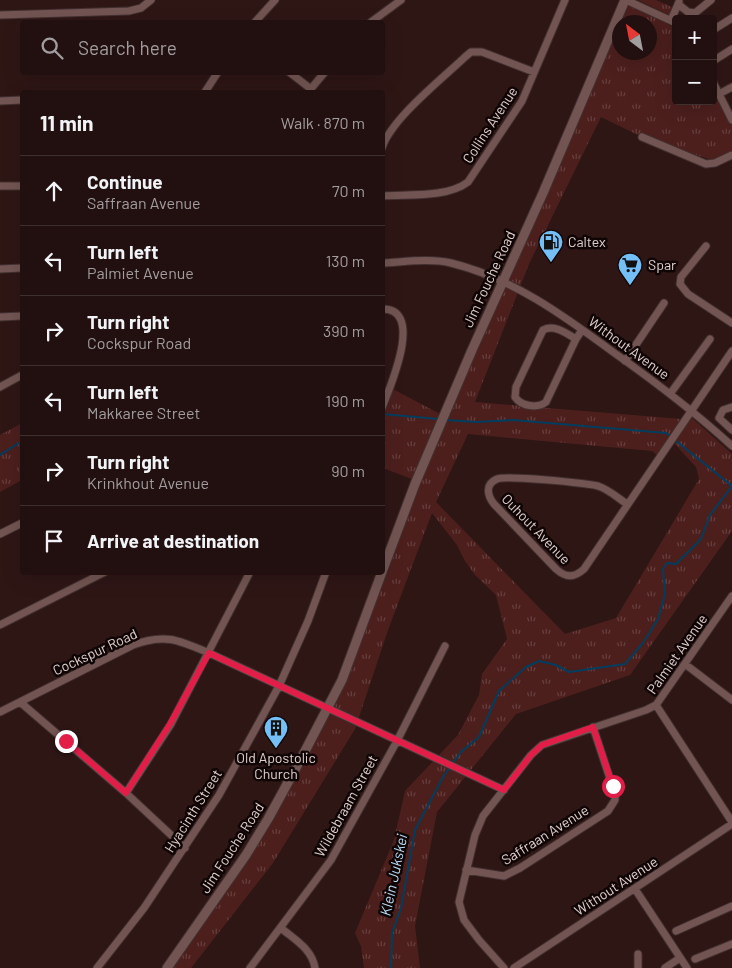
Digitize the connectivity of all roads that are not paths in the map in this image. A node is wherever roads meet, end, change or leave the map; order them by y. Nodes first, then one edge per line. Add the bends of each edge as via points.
1 (151, 0) edge
2 (275, 0) edge
3 (401, 0) edge
4 (565, 0) edge
5 (626, 0) edge
6 (711, 0) edge
7 (679, 2) edge
8 (0, 15) edge
9 (676, 15) edge
10 (732, 18) edge
11 (257, 20) edge
12 (374, 20) edge
13 (672, 20) edge
14 (717, 27) edge
15 (732, 49) edge
16 (715, 60) edge
17 (534, 72) junction
18 (216, 75) edge
19 (293, 75) edge
20 (323, 75) edge
21 (732, 87) edge
22 (205, 90) edge
23 (309, 90) edge
24 (311, 90) edge
25 (717, 90) edge
26 (719, 94) junction
27 (20, 100) edge
28 (0, 101) edge
29 (732, 119) edge
30 (642, 137) dead end
31 (385, 141) edge
32 (732, 155) edge
33 (0, 186) edge
34 (20, 186) edge
35 (385, 196) edge
36 (706, 246) dead end
37 (385, 263) edge
38 (20, 268) edge
39 (0, 269) edge
40 (504, 282) junction
41 (664, 303) dead end
42 (385, 309) edge
43 (20, 316) edge
44 (0, 317) edge
45 (732, 323) edge
46 (582, 330) junction
47 (576, 339) junction
48 (710, 339) dead end
49 (731, 354) edge
50 (625, 361) junction
51 (20, 376) edge
52 (0, 387) edge
53 (386, 389) edge
54 (670, 394) junction
55 (732, 407) edge
56 (692, 410) junction
57 (719, 418) junction
58 (712, 428) junction
59 (732, 430) edge
60 (732, 446) edge
61 (627, 504) junction
62 (20, 524) edge
63 (0, 534) edge
64 (385, 564) edge
65 (99, 575) edge
66 (249, 575) edge
67 (325, 575) edge
68 (381, 575) edge
69 (732, 596) edge
70 (0, 625) edge
71 (445, 646) dead end
72 (209, 653) junction
73 (685, 664) junction
74 (279, 686) junction
75 (732, 700) edge
76 (20, 702) junction
77 (656, 705) junction
78 (328, 708) junction
79 (0, 712) edge
80 (593, 727) junction
81 (397, 741) junction
82 (504, 790) junction
83 (126, 793) junction
84 (732, 823) edge
85 (185, 848) junction
86 (466, 870) junction
87 (635, 889) junction
88 (732, 906) edge
89 (281, 928) junction
90 (676, 931) dead end
91 (732, 944) edge
92 (638, 954) dead end
93 (695, 959) dead end
94 (683, 965) edge
95 (97, 968) edge
96 (167, 968) edge
97 (250, 968) edge
98 (315, 968) edge
99 (504, 968) edge
100 (514, 968) edge
101 (638, 968) edge
102 (664, 968) edge

1 - 8 street via 141,8 129,11
2 - 11 street
3 - 12 street
4 - 17 street, Collins Avenue
5 - 13 street
5 - 40 street, Jim Fouche Road
6 - 7 street via 695,13 688,12
7 - 9 street
10 - 14 street
15 - 16 street
17 - 31 street via 482,52 471,52 399,119
17 - 35 street, Collins Avenue via 517,111 468,182 446,192
18 - 22 street
19 - 23 street
20 - 24 street
21 - 26 street
25 - 26 street
26 - 29 street
27 - 28 street
30 - 32 street via 706,164
33 - 34 street
36 - 45 street via 681,277 680,284 688,294
37 - 40 street, Without Avenue via 446,262
38 - 39 street
40 - 46 street, Without Avenue via 547,305
40 - 64 street, Jim Fouche Road via 404,512
41 - 50 street
42 - 53 street via 393,310 402,320 403,332 401,352
43 - 44 street
46 - 47 street
46 - 50 street, Without Avenue
47 - 47 street via 554,328 543,330 516,387 515,397 520,403 540,406 546,402
48 - 54 street
49 - 56 street, Ouhout Avenue
50 - 54 street, Without Avenue
51 - 52 street
54 - 56 street, Without Avenue
55 - 57 street via 723,410
56 - 58 street, Without Avenue
56 - 61 street, Ouhout Avenue
57 - 58 street
57 - 59 street
58 - 60 street, Without Avenue
61 - 61 street, Ouhout Avenue via 584,569 570,577 556,569 494,504 488,488 501,478 598,486
62 - 63 street
65 - 70 street
66 - 72 street
67 - 74 street, Hyacinth Street
68 - 78 street, Jim Fouche Road via 354,650
69 - 73 street, Palmiet Avenue
71 - 81 street, Wildebraam Street
72 - 74 street, Cockspur Road
72 - 76 street, Cockspur Road via 174,639 141,642
72 - 83 street via 170,724
73 - 75 street
73 - 77 street, Palmiet Avenue
74 - 78 street, Cockspur Road
74 - 85 street, Hyacinth Street via 220,795
76 - 79 street, Cockspur Road
76 - 83 street
77 - 80 street, Palmiet Avenue
77 - 84 street
78 - 81 street, Cockspur Road
78 - 96 street, Jim Fouche Road via 268,819
80 - 82 street, Palmiet Avenue via 542,745
80 - 86 street, Saffraan Avenue via 615,794 608,811 504,876
81 - 82 street, Cockspur Road
81 - 89 street, Wildebraam Street via 331,860
82 - 86 street, Palmiet Avenue via 483,816
83 - 85 street
84 - 87 street, Without Avenue
85 - 95 street, Hyacinth Street
86 - 99 street, Palmiet Avenue via 459,902 461,915
87 - 94 street
87 - 100 street, Without Avenue
88 - 90 street
89 - 97 street, Wildebraam Street
89 - 98 street via 309,951
91 - 93 street
92 - 101 street
94 - 102 street

